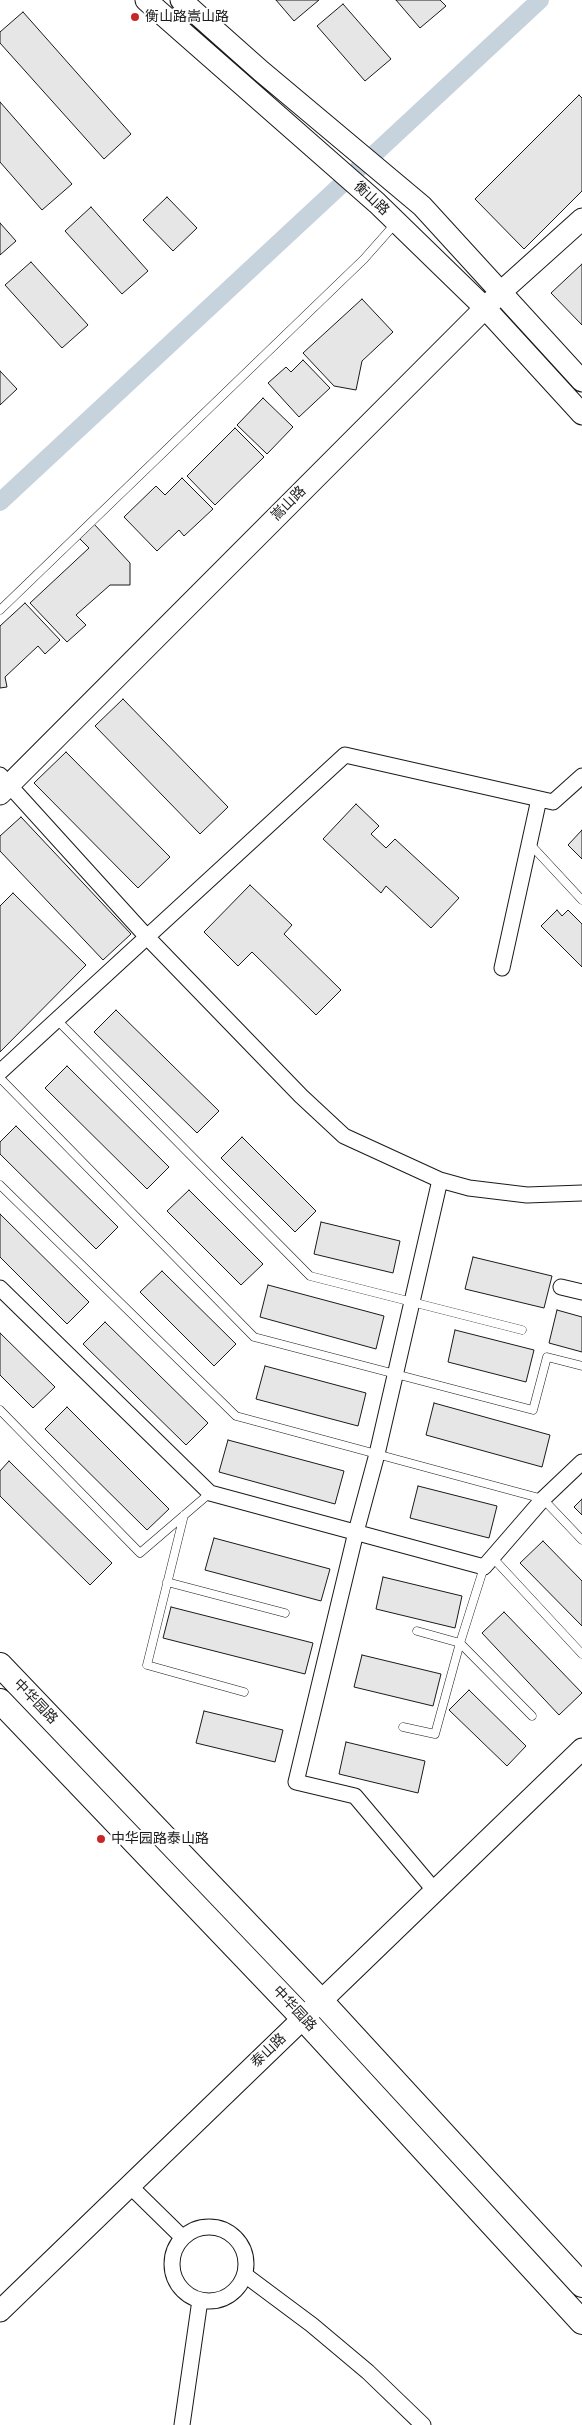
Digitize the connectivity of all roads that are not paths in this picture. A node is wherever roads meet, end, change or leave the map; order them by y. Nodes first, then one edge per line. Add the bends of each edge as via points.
1 (146, 0) edge
2 (181, 0) edge
3 (582, 218) edge
4 (396, 222) junction
5 (502, 291) junction
6 (485, 308) junction
7 (582, 380) edge
8 (582, 414) edge
9 (0, 610) edge
10 (582, 776) edge
11 (3, 784) edge
12 (539, 799) junction
13 (529, 842) junction
14 (582, 900) edge
15 (147, 936) junction
16 (502, 968) dead end
17 (57, 1020) junction
18 (0, 1072) edge
19 (0, 1078) edge
20 (440, 1180) junction
21 (0, 1185) edge
22 (582, 1193) edge
23 (561, 1287) dead end
24 (0, 1288) edge
25 (582, 1292) edge
26 (412, 1302) junction
27 (522, 1330) dead end
28 (582, 1366) edge
29 (395, 1374) junction
30 (0, 1410) edge
31 (377, 1454) junction
32 (582, 1462) edge
33 (210, 1493) junction
34 (543, 1499) junction
35 (184, 1516) junction
36 (356, 1532) junction
37 (582, 1540) edge
38 (488, 1562) junction
39 (167, 1582) junction
40 (285, 1613) dead end
41 (417, 1631) dead end
42 (460, 1643) junction
43 (582, 1654) edge
44 (0, 1665) edge
45 (244, 1692) dead end
46 (0, 1701) edge
47 (532, 1716) dead end
48 (403, 1727) dead end
49 (582, 1749) edge
50 (435, 1891) junction
51 (321, 2001) junction
52 (303, 2018) junction
53 (131, 2187) junction
54 (182, 2237) junction
55 (245, 2275) junction
56 (582, 2286) edge
57 (200, 2300) junction
58 (0, 2311) edge
59 (582, 2322) edge
60 (182, 2425) edge
61 (423, 2425) edge

1 - 4 street, 衡山路 via 324,154
2 - 5 street, 衡山路 via 422,206
3 - 5 street, 嵩山路
4 - 6 street, 衡山路
4 - 9 lane via 364,259
5 - 6 street, 嵩山路
5 - 7 street, 衡山路
6 - 8 street, 衡山路
6 - 11 street, 嵩山路
10 - 12 street via 553,802
11 - 15 street
12 - 13 street
12 - 15 street via 345,755
13 - 14 lane
13 - 16 street
15 - 17 street
15 - 20 street via 301,1096 344,1136
17 - 18 street
17 - 26 lane via 310,1276
19 - 29 lane via 254,1337
20 - 22 street via 469,1188 527,1195
20 - 26 street
21 - 31 lane via 236,1416
23 - 25 street
24 - 33 street
26 - 27 lane
26 - 29 street
28 - 29 lane via 547,1357 533,1410
29 - 31 street
30 - 35 lane via 140,1553
31 - 34 lane
31 - 36 street
32 - 34 street
33 - 35 lane
33 - 36 street
34 - 37 lane
34 - 38 street
35 - 39 lane
36 - 38 street
36 - 50 street via 296,1782 355,1796
38 - 42 lane
38 - 43 lane
39 - 40 lane
39 - 45 lane via 146,1665
41 - 42 lane
42 - 47 lane
42 - 48 lane via 435,1734
44 - 51 main road, 中华园路
46 - 52 main road, 中华园路
49 - 50 street, 泰山路
50 - 51 street, 泰山路
51 - 52 street, 泰山路
51 - 56 main road, 中华园路
52 - 53 street, 泰山路
52 - 59 main road, 中华园路
53 - 54 street
53 - 58 street, 泰山路
54 - 55 street via 194,2229 222,2228 243,2247 247,2261
54 - 57 street via 174,2251 171,2266 176,2281 186,2293
55 - 57 street via 238,2288 227,2297 214,2301
55 - 61 street via 368,2372
57 - 60 street

